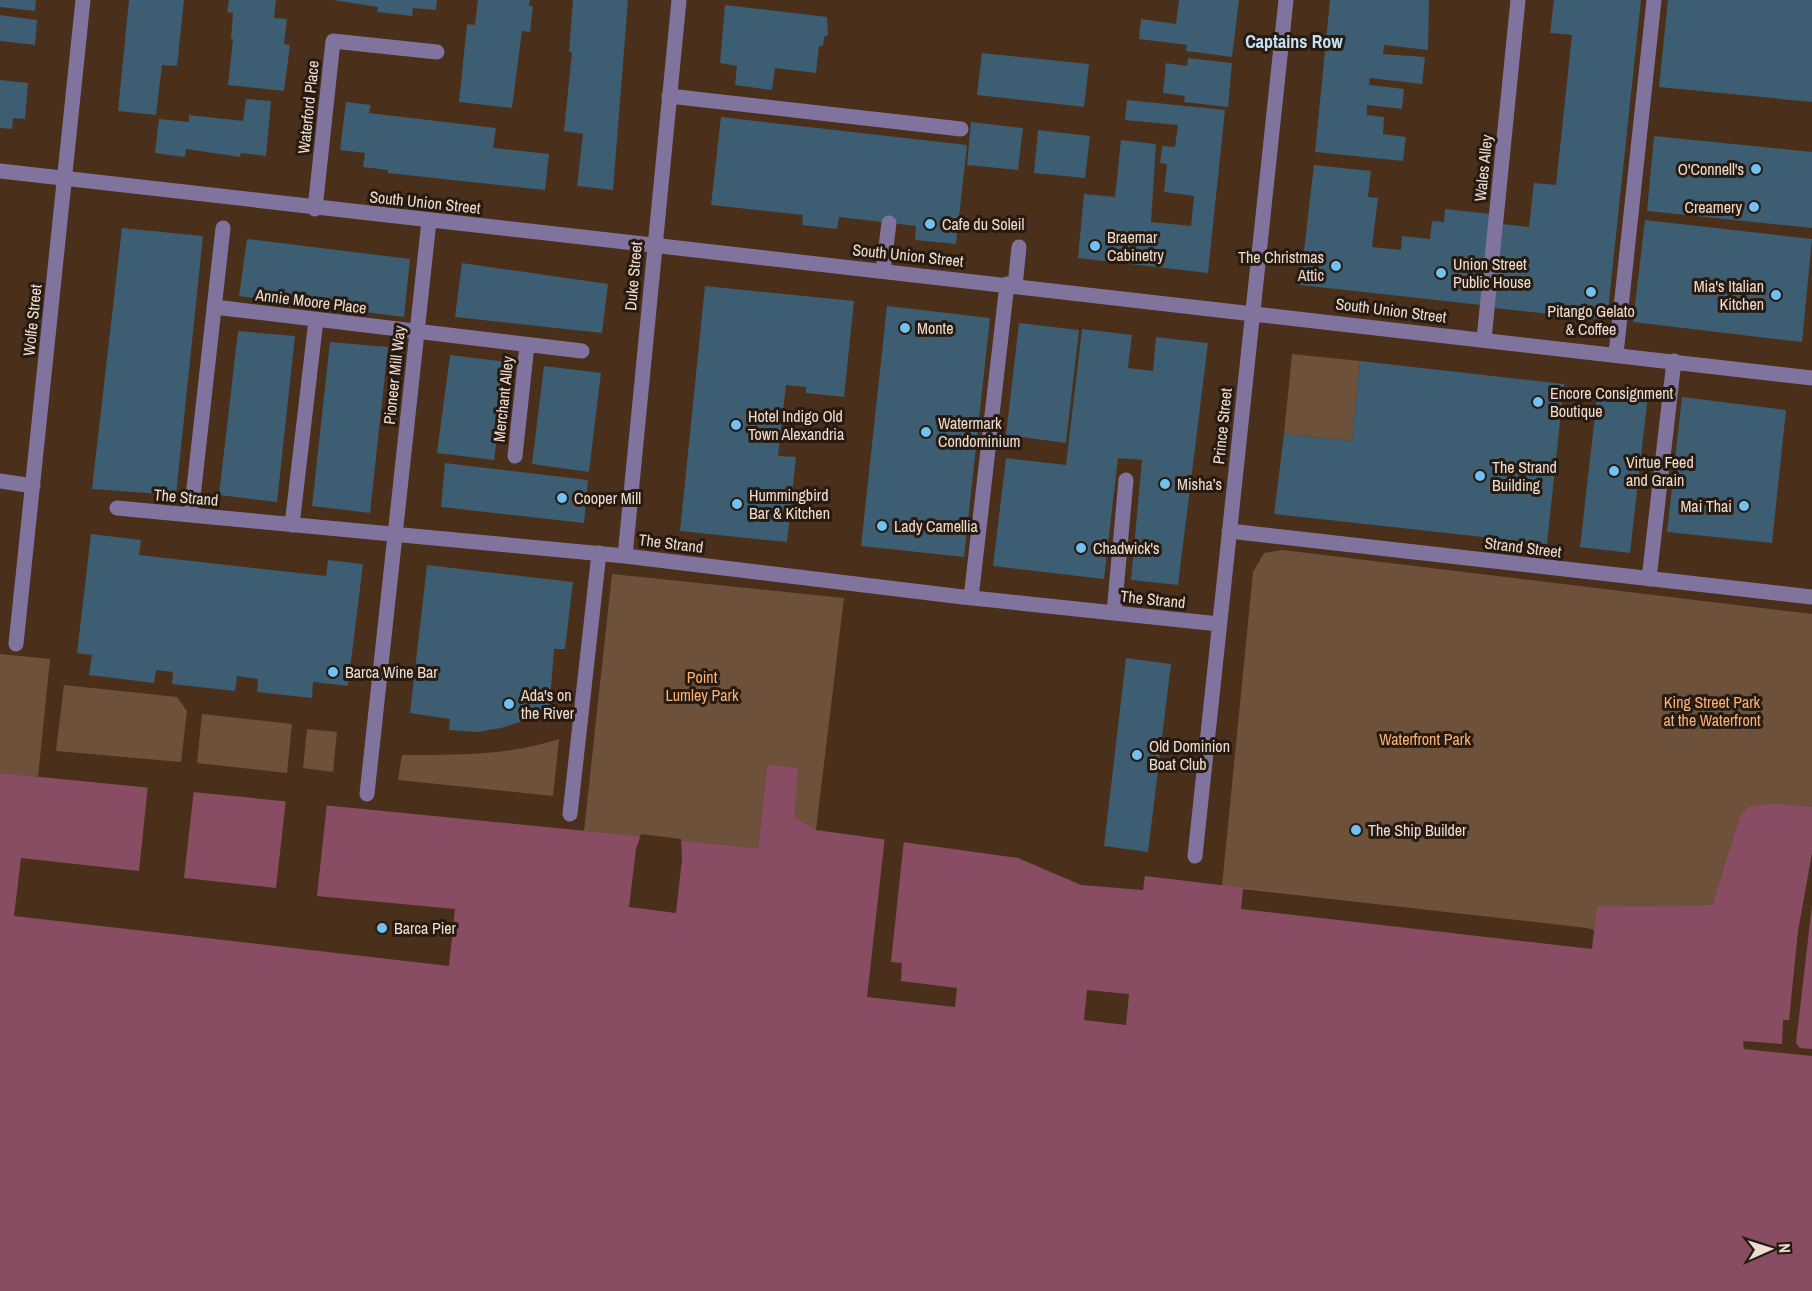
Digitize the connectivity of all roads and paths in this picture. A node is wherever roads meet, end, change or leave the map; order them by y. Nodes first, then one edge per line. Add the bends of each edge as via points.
1 (83, 0) edge
2 (679, 0) edge
3 (1286, 0) edge
4 (1518, 0) edge
5 (1654, 0) edge
6 (437, 52) dead end
7 (669, 96) junction
8 (961, 129) dead end
9 (0, 171) edge
10 (64, 179) junction
11 (315, 209) junction
12 (429, 221) junction
13 (889, 223) dead end
14 (222, 228) dead end
15 (654, 245) junction
16 (1019, 247) dead end
17 (883, 271) junction
18 (1011, 285) junction
19 (214, 307) junction
20 (1252, 312) junction
21 (316, 320) junction
22 (417, 332) junction
23 (1484, 339) junction
24 (527, 345) junction
25 (582, 351) dead end
26 (1616, 354) junction
27 (1674, 361) junction
28 (1812, 378) edge
29 (515, 456) dead end
30 (1126, 480) dead end
31 (0, 481) edge
32 (33, 486) junction
33 (117, 508) dead end
34 (191, 515) junction
35 (292, 525) junction
36 (1229, 531) junction
37 (395, 534) junction
38 (599, 553) junction
39 (625, 555) junction
40 (1649, 579) junction
41 (1812, 597) edge
42 (971, 598) junction
43 (1114, 613) junction
44 (1219, 624) junction
45 (16, 644) dead end
46 (367, 794) dead end
47 (570, 814) dead end
48 (1195, 856) dead end

1 - 10 street, Wolfe Street
2 - 7 street, Duke Street
3 - 20 street, Prince Street
4 - 23 street, Wales Alley
5 - 26 street
6 - 11 street, Waterford Place via 333,41
7 - 8 street
7 - 15 street, Duke Street
9 - 10 street, South Union Street
10 - 11 street, South Union Street
10 - 32 street, Wolfe Street
11 - 12 street, South Union Street
12 - 15 street, South Union Street
12 - 22 street, Pioneer Mill Way
13 - 17 street
14 - 19 street
15 - 17 street, South Union Street
15 - 39 street, Duke Street
16 - 18 street
17 - 18 street, South Union Street
18 - 20 street, South Union Street
18 - 42 street
19 - 21 street, Annie Moore Place
19 - 34 street
20 - 23 street, South Union Street
20 - 36 street, Prince Street
21 - 22 street, Annie Moore Place
21 - 35 street
22 - 24 street, Annie Moore Place
22 - 37 street, Pioneer Mill Way
23 - 26 street, South Union Street
24 - 25 street, Annie Moore Place
24 - 29 street, Merchant Alley
26 - 27 street, South Union Street
27 - 28 street, South Union Street
27 - 40 street
30 - 43 street
31 - 32 street
32 - 45 street, Wolfe Street
33 - 34 street, The Strand
34 - 35 street, The Strand
35 - 37 street, The Strand
36 - 40 street, Strand Street
36 - 44 street, Prince Street
37 - 38 street, The Strand
37 - 46 street, Pioneer Mill Way
38 - 39 street, The Strand
38 - 47 street
39 - 42 street, The Strand
40 - 41 street, Strand Street
42 - 43 street, The Strand
43 - 44 street, The Strand
44 - 48 street, Prince Street

